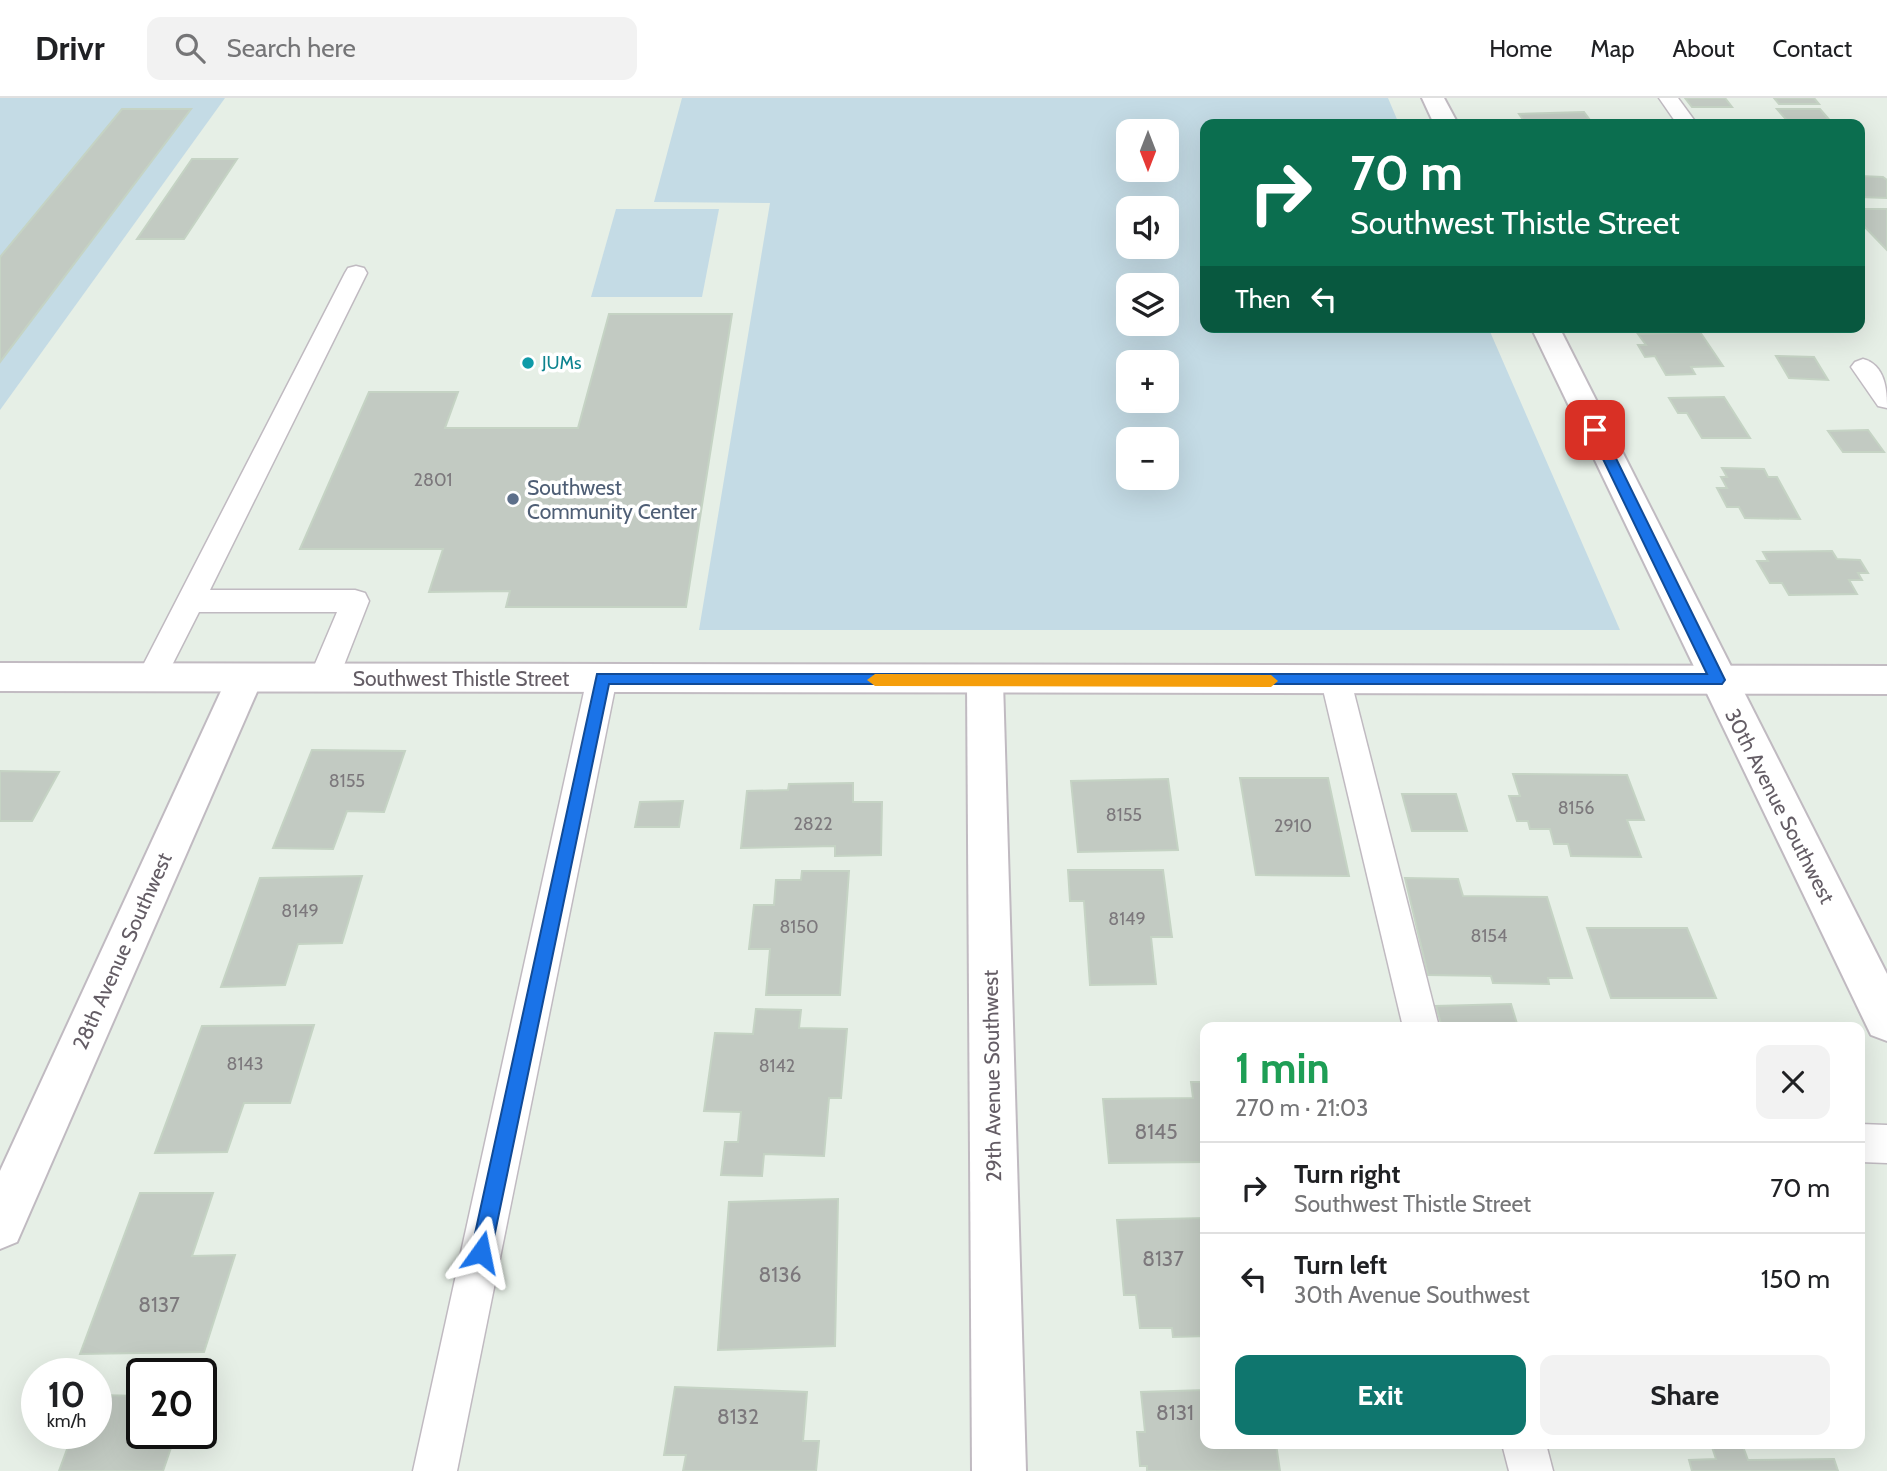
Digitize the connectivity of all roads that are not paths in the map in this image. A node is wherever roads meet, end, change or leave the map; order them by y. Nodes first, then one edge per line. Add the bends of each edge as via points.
1 (1433, 98) edge
2 (1668, 98) edge
3 (1444, 119) edge
4 (1683, 119) edge
5 (356, 273) dead end
6 (1548, 333) edge
7 (1863, 367) dead end
8 (1887, 400) edge
9 (191, 600) junction
10 (0, 677) edge
11 (152, 677) junction
12 (245, 678) junction
13 (324, 678) junction
14 (602, 678) junction
15 (1717, 680) junction
16 (1887, 680) edge
17 (985, 681) junction
18 (1336, 681) junction
19 (1887, 1020) edge
20 (1420, 1022) edge
21 (1865, 1143) edge
22 (1887, 1144) edge
23 (0, 1225) edge
24 (1525, 1449) edge
25 (435, 1471) edge
26 (999, 1471) edge
27 (1531, 1471) edge

1 - 3 street
2 - 4 lane
5 - 9 lane
6 - 15 street, 30th Avenue Southwest
7 - 8 lane
9 - 11 lane
9 - 13 lane via 355,600
10 - 11 street, Southwest Thistle Street
11 - 12 street, Southwest Thistle Street
12 - 13 street, Southwest Thistle Street
12 - 23 street, 28th Avenue Southwest
13 - 14 street, Southwest Thistle Street
14 - 17 street, Southwest Thistle Street
14 - 25 lane
15 - 16 street, Southwest Thistle Street
15 - 18 street, Southwest Thistle Street
15 - 19 street, 30th Avenue Southwest
17 - 18 street, Southwest Thistle Street
17 - 26 street, 29th Avenue Southwest
18 - 20 lane
21 - 22 lane
24 - 27 lane

